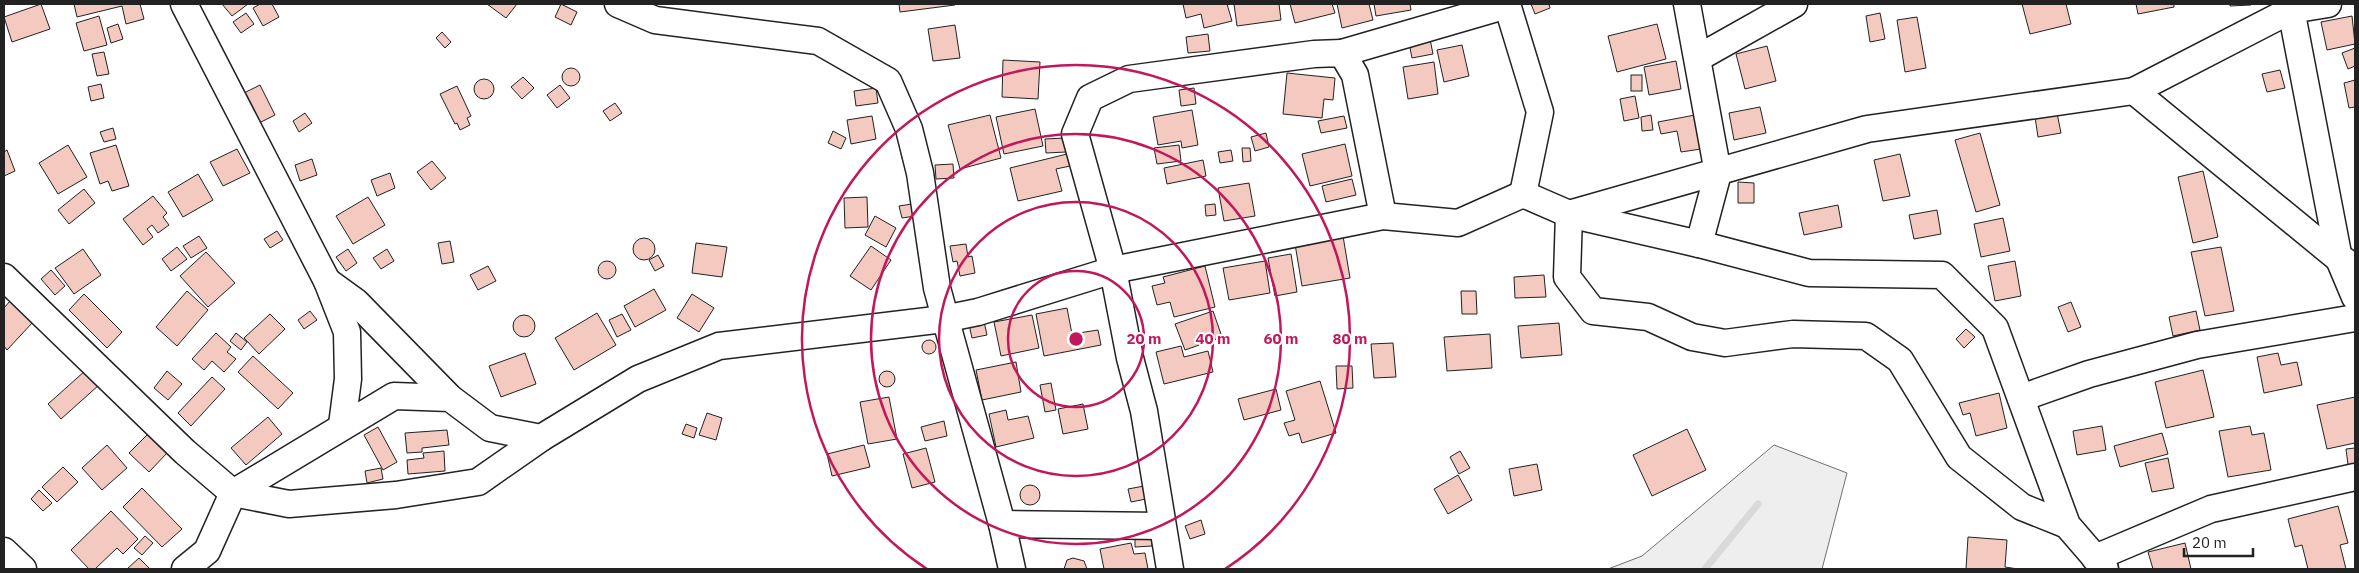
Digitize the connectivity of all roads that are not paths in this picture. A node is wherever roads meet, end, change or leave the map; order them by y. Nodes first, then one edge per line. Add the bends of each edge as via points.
1 (184, 4) edge
2 (618, 4) edge
3 (1507, 4) edge
4 (1687, 4) edge
5 (1794, 4) edge
6 (2328, 4) edge
7 (2291, 7) edge
8 (1342, 53) junction
9 (1698, 58) junction
10 (2134, 91) junction
11 (1718, 173) junction
12 (1523, 194) junction
13 (1569, 214) junction
14 (1383, 216) junction
15 (1699, 244) junction
16 (2347, 262) edge
17 (1113, 270) junction
18 (4, 277) edge
19 (327, 281) junction
20 (2355, 296) edge
21 (2355, 318) edge
22 (944, 319) junction
23 (450, 398) junction
24 (2020, 398) junction
25 (342, 425) junction
26 (541, 438) junction
27 (2355, 477) edge
28 (232, 493) junction
29 (1002, 524) junction
30 (2067, 525) junction
31 (1162, 526) junction
32 (4, 551) edge
33 (2100, 564) edge
34 (23, 569) edge
35 (186, 569) edge
36 (1012, 569) edge
37 (1170, 569) edge

1 - 19 street
2 - 22 street via 655,20 818,41 888,81 908,129 920,173
3 - 8 street
3 - 12 street via 1540,112
4 - 9 street
5 - 9 street
6 - 7 street
7 - 10 street
7 - 16 street
8 - 14 street via 1355,75
8 - 17 street via 1129,79 1090,98 1075,134
9 - 11 street
10 - 11 street via 1867,129
10 - 16 street
11 - 13 street
11 - 15 street
12 - 13 street
12 - 14 street via 1458,223
13 - 15 street
13 - 30 street via 1567,277 1593,311 1648,317 1692,337 1725,343 1793,334 1866,336 1900,360 1959,457 2022,507
14 - 17 street
15 - 24 street via 1809,273 1942,275 1995,328
16 - 20 street
17 - 22 street via 978,312
17 - 31 street via 1144,411
18 - 28 street via 185,452
19 - 23 street via 356,302
19 - 25 street via 347,332 348,379
21 - 24 street via 2197,345 2089,374
22 - 26 street via 718,346 638,379
22 - 29 street
23 - 25 street via 394,396
23 - 26 street via 490,428
24 - 30 street
25 - 28 street
26 - 28 street via 478,482 289,504
27 - 33 street via 2211,508
28 - 35 street via 208,551
29 - 31 street
29 - 36 street
30 - 33 street
31 - 37 street
32 - 34 street

